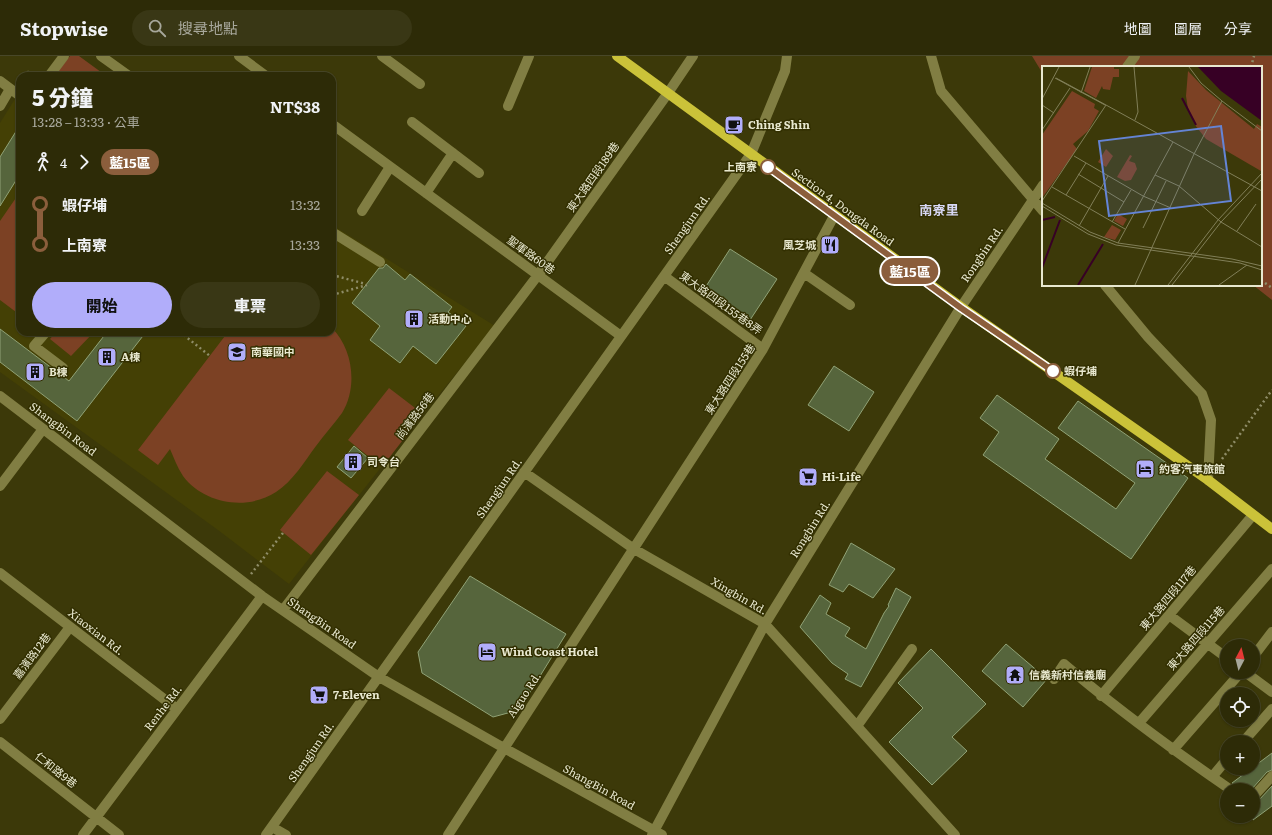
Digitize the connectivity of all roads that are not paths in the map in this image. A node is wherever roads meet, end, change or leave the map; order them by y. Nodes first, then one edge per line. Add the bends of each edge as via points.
1 (64, 56) edge
2 (101, 56) edge
3 (239, 56) edge
4 (382, 56) edge
5 (528, 56) edge
6 (617, 56) edge
7 (692, 56) edge
8 (787, 56) edge
9 (931, 56) edge
10 (1135, 56) edge
11 (1128, 66) edge
12 (52, 72) edge
13 (123, 72) edge
14 (261, 72) edge
15 (0, 81) edge
16 (420, 84) dead end
17 (16, 93) edge
18 (668, 93) junction
19 (0, 106) edge
20 (508, 106) dead end
21 (412, 122) dead end
22 (336, 127) edge
23 (453, 153) junction
24 (751, 154) junction
25 (390, 167) junction
26 (479, 173) dead end
27 (1042, 187) edge
28 (426, 193) junction
29 (1033, 199) junction
30 (1042, 210) edge
31 (362, 211) dead end
32 (834, 216) junction
33 (336, 234) edge
34 (380, 262) dead end
35 (804, 273) junction
36 (538, 275) junction
37 (664, 276) junction
38 (1106, 286) edge
39 (850, 304) dead end
40 (961, 308) junction
41 (43, 336) edge
42 (621, 336) junction
43 (763, 349) junction
44 (64, 368) dead end
45 (0, 396) edge
46 (43, 429) junction
47 (524, 472) junction
48 (1208, 480) junction
49 (0, 486) edge
50 (1253, 515) junction
51 (1272, 529) edge
52 (634, 549) junction
53 (1272, 569) edge
54 (0, 573) edge
55 (262, 596) junction
56 (282, 610) junction
57 (1169, 614) junction
58 (765, 624) junction
59 (70, 627) junction
60 (1272, 632) edge
61 (1207, 643) junction
62 (1260, 648) edge
63 (912, 649) dead end
64 (1220, 653) edge
65 (379, 677) junction
66 (1054, 679) dead end
67 (1235, 679) edge
68 (1254, 679) edge
69 (1272, 692) edge
70 (1101, 696) junction
71 (177, 709) junction
72 (1272, 709) edge
73 (0, 719) edge
74 (1139, 723) junction
75 (857, 726) junction
76 (1249, 735) edge
77 (0, 742) edge
78 (504, 748) junction
79 (1173, 750) junction
80 (1220, 767) edge
81 (1212, 776) junction
82 (1272, 776) edge
83 (1222, 783) edge
84 (1260, 789) edge
85 (97, 817) junction
86 (269, 831) edge
87 (949, 833) edge
88 (656, 834) edge
89 (83, 835) edge
90 (119, 835) edge
91 (286, 835) edge
92 (448, 835) edge

1 - 12 street
2 - 13 street
3 - 14 street
4 - 16 street
5 - 20 street
6 - 18 main road, Section 4, Dongda Road
7 - 18 street, 東大路四段189巷
8 - 24 street, Shengjun Rd. via 785,71
9 - 29 street via 941,91
10 - 11 street
15 - 17 street
17 - 19 street
18 - 24 main road, Section 4, Dongda Road
18 - 36 street, 東大路四段189巷
21 - 23 street
22 - 25 street, 聖軍路60巷
23 - 26 street
23 - 28 street
24 - 32 main road, Section 4, Dongda Road
24 - 37 street, Shengjun Rd.
25 - 28 street, 聖軍路60巷
25 - 31 street
27 - 29 street, Rongbin Rd.
28 - 36 street, 聖軍路60巷
29 - 30 street
29 - 40 street, Rongbin Rd.
32 - 35 street, 東大路四段155巷
32 - 40 main road, Section 4, Dongda Road
33 - 34 street
35 - 39 street
35 - 43 street, 東大路四段155巷
36 - 42 street, 聖軍路60巷
36 - 56 street, 尚濱路56巷
37 - 42 street, Shengjun Rd.
37 - 43 street, 東大路四段155巷8弄
38 - 48 street via 1148,337 1202,394 1211,420
40 - 48 main road, Section 4, Dongda Road
40 - 58 street, Rongbin Rd.
41 - 44 street via 34,346
42 - 47 street, Shengjun Rd.
43 - 52 street, 東大路四段155巷
45 - 46 street, ShangBin Road
46 - 49 street
46 - 55 street, ShangBin Road
47 - 52 street, Xingbin Rd.
47 - 65 street, Shengjun Rd.
48 - 50 main road, Section 4, Dongda Road
50 - 51 main road, Section 4, Dongda Road
50 - 57 street, 東大路四段117巷
52 - 58 street, Xingbin Rd.
52 - 78 street, Aiguo Rd.
53 - 61 street, 東大路四段115巷
54 - 59 street, Xiaoxian Rd.
55 - 56 street, ShangBin Road
55 - 71 street, Renhe Rd.
56 - 65 street, ShangBin Road
57 - 61 street
57 - 70 street, 東大路四段117巷
58 - 75 street, Xingbin Rd.
58 - 88 street, Rongbin Rd.
59 - 71 street, Xiaoxian Rd.
59 - 73 street, 嘉濱路12巷
60 - 62 street
61 - 64 street
61 - 74 street, 東大路四段115巷
63 - 75 street
65 - 78 street, ShangBin Road
65 - 86 street, Shengjun Rd.
66 - 70 street via 1064,664
67 - 79 street
68 - 69 street
70 - 74 street
71 - 85 street, Renhe Rd.
72 - 76 street
74 - 79 street
75 - 87 street, Xingbin Rd.
77 - 85 street, 仁和路9巷
78 - 88 street, ShangBin Road
78 - 92 street, Aiguo Rd.
79 - 81 street
80 - 81 street
81 - 83 street
82 - 84 street
85 - 89 street, Renhe Rd.
85 - 90 street, 仁和路9巷
86 - 91 street

